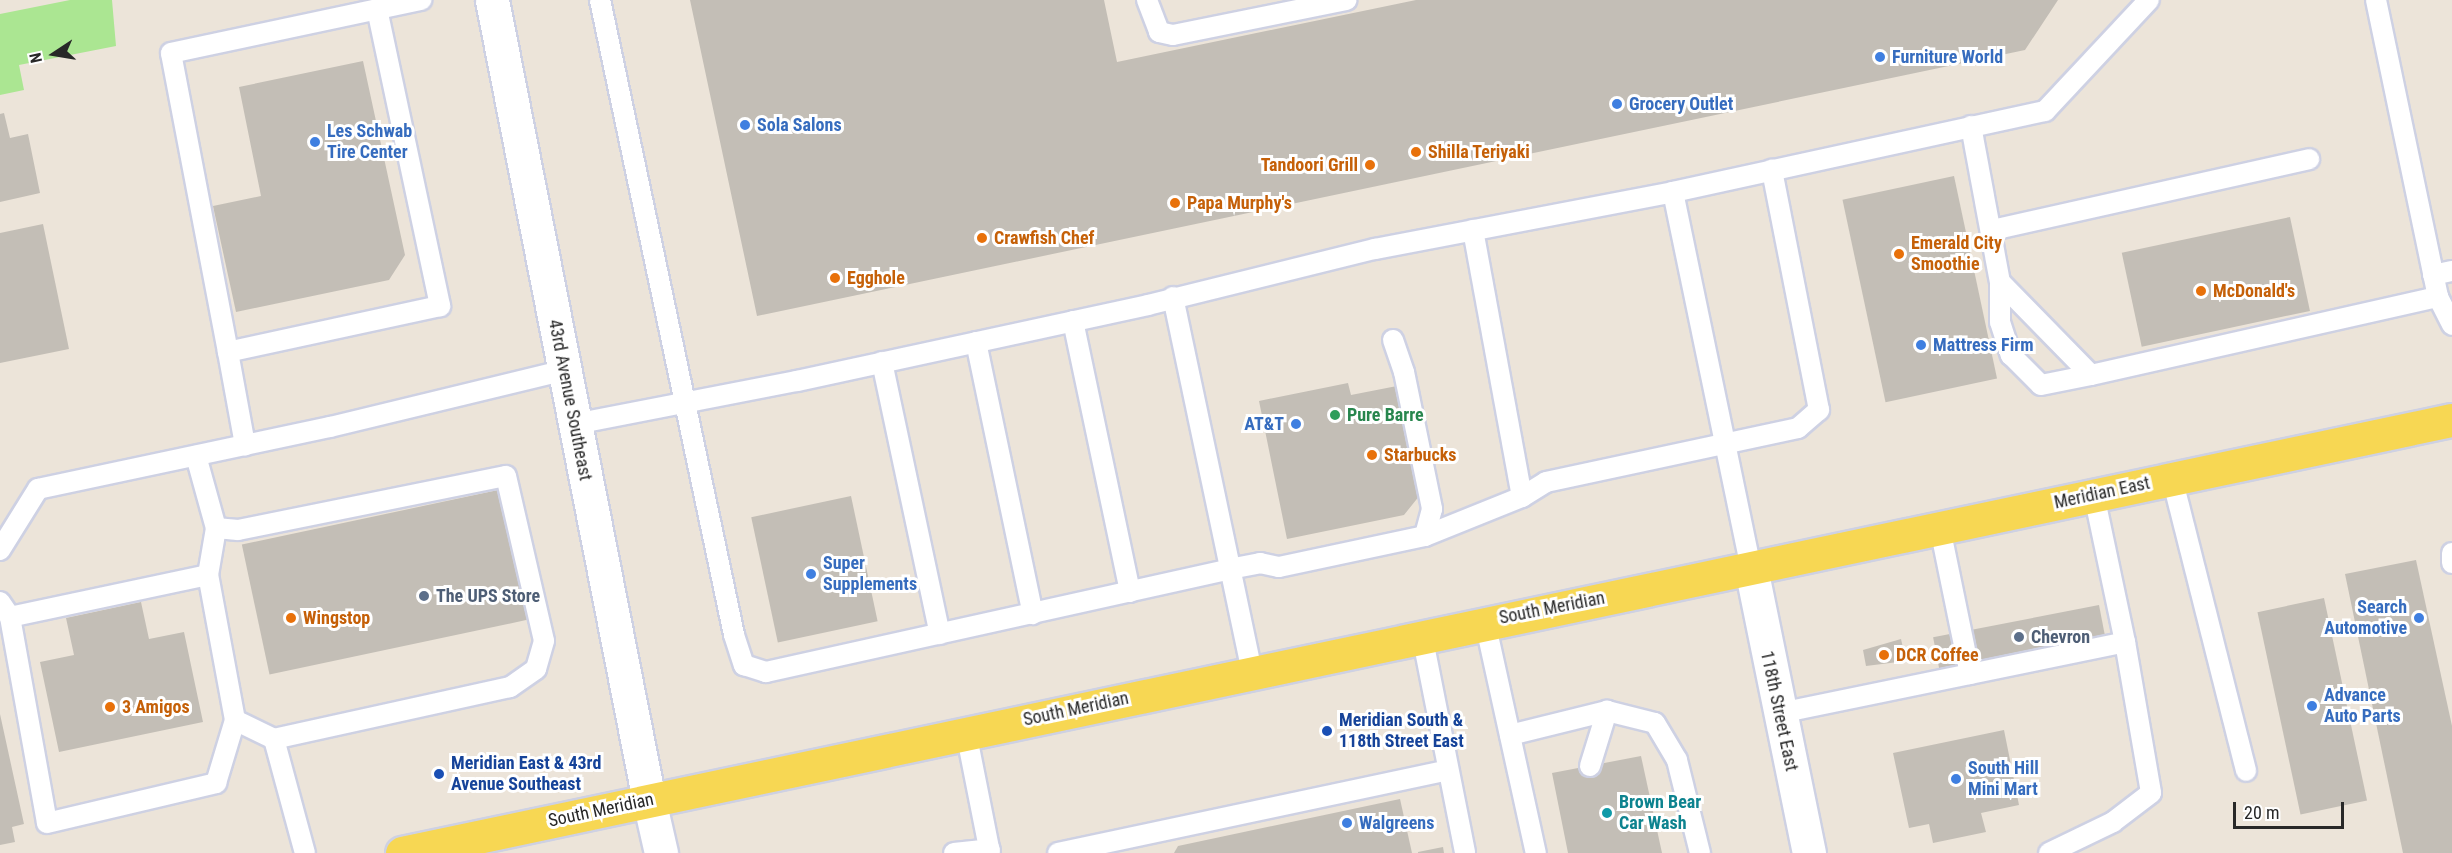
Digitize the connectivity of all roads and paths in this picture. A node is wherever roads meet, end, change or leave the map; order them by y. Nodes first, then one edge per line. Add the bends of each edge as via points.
1 (421, 0) edge
2 (492, 0) edge
3 (600, 0) edge
4 (1147, 0) edge
5 (1346, 0) edge
6 (2150, 0) edge
7 (2376, 0) edge
8 (377, 9) junction
9 (1971, 126) junction
10 (2309, 159) dead end
11 (1772, 170) junction
12 (1673, 192) junction
13 (1473, 230) junction
14 (1992, 230) junction
15 (2442, 273) edge
16 (2000, 282) junction
17 (1173, 297) junction
18 (2438, 297) junction
19 (1074, 321) junction
20 (2452, 325) edge
21 (1394, 340) dead end
22 (976, 342) junction
23 (228, 352) junction
24 (882, 362) junction
25 (565, 370) junction
26 (2091, 375) junction
27 (685, 404) junction
28 (2452, 420) edge
29 (575, 424) junction
30 (1726, 443) junction
31 (245, 445) junction
32 (196, 456) junction
33 (2172, 478) junction
34 (2094, 495) junction
35 (1522, 497) junction
36 (216, 528) junction
37 (1940, 528) junction
38 (1425, 536) junction
39 (0, 550) edge
40 (2452, 553) edge
41 (2452, 562) edge
42 (1751, 568) junction
43 (1230, 569) junction
44 (208, 575) junction
45 (1130, 592) junction
46 (5, 609) edge
47 (1033, 614) junction
48 (1485, 622) junction
49 (940, 634) junction
50 (1422, 635) junction
51 (2125, 642) junction
52 (1252, 670) junction
53 (1970, 674) junction
54 (1607, 711) junction
55 (1780, 713) junction
56 (235, 720) junction
57 (966, 732) junction
58 (1510, 735) junction
59 (274, 739) junction
60 (1590, 766) dead end
61 (1447, 770) junction
62 (2246, 771) dead end
63 (649, 800) junction
64 (990, 851) edge
65 (305, 853) edge
66 (402, 853) edge
67 (661, 853) edge
68 (954, 853) edge
69 (1058, 853) edge
70 (1465, 853) edge
71 (1536, 853) edge
72 (1700, 853) edge
73 (1809, 853) edge
74 (2049, 853) edge

1 - 8 lane
2 - 25 street, 43rd Avenue Southeast
3 - 27 lane
4 - 5 lane via 1160,32 1173,35
6 - 9 lane via 2044,111
7 - 15 lane
8 - 23 lane via 171,53
8 - 23 lane via 440,306
9 - 11 lane
9 - 14 lane
10 - 14 lane
11 - 12 lane
11 - 30 lane via 1819,410 1798,428
12 - 13 lane
12 - 30 lane
13 - 17 lane
13 - 35 lane
14 - 16 lane
15 - 18 lane
16 - 26 lane
16 - 26 lane via 2000,322 2011,356 2041,385
17 - 19 lane
17 - 43 lane
18 - 20 lane
18 - 26 lane
19 - 22 lane
19 - 45 lane
21 - 38 lane via 1432,509
22 - 24 lane
22 - 47 lane
23 - 31 lane
24 - 27 lane
24 - 49 lane
25 - 29 street, 43rd Avenue Southeast
25 - 31 lane
27 - 29 lane
27 - 49 lane via 734,635 744,665 766,672
28 - 33 main road, Meridian East
29 - 63 street, 43rd Avenue Southeast
30 - 35 lane via 1546,482
30 - 42 lane
31 - 32 lane
32 - 36 lane
32 - 39 lane via 38,489
33 - 34 main road, Meridian East
33 - 62 lane
34 - 37 main road, Meridian East
34 - 51 lane
35 - 38 lane
36 - 44 lane
36 - 59 lane via 238,530 506,476 544,642 536,669 510,687
37 - 42 main road, Meridian East
37 - 53 lane
38 - 43 lane via 1279,567 1260,563
40 - 41 lane
42 - 48 main road, South Meridian
42 - 55 street, 118th Street East
43 - 45 lane
43 - 52 lane
44 - 46 lane
44 - 56 lane
45 - 47 lane
46 - 56 lane via 47,823 216,783
47 - 49 lane
48 - 50 main road, South Meridian
48 - 58 lane
50 - 52 main road, South Meridian
50 - 61 lane
51 - 53 lane
51 - 74 lane via 2151,793 2113,822
52 - 57 main road, South Meridian
53 - 55 lane
54 - 58 lane
54 - 60 lane
54 - 72 lane via 1654,723 1677,760
55 - 73 street, 118th Street East
56 - 59 lane
57 - 63 main road, South Meridian
57 - 64 lane
58 - 71 lane
59 - 65 lane
61 - 69 lane
61 - 70 lane
63 - 66 main road, South Meridian
63 - 67 street, 43rd Avenue Southeast
64 - 68 lane

